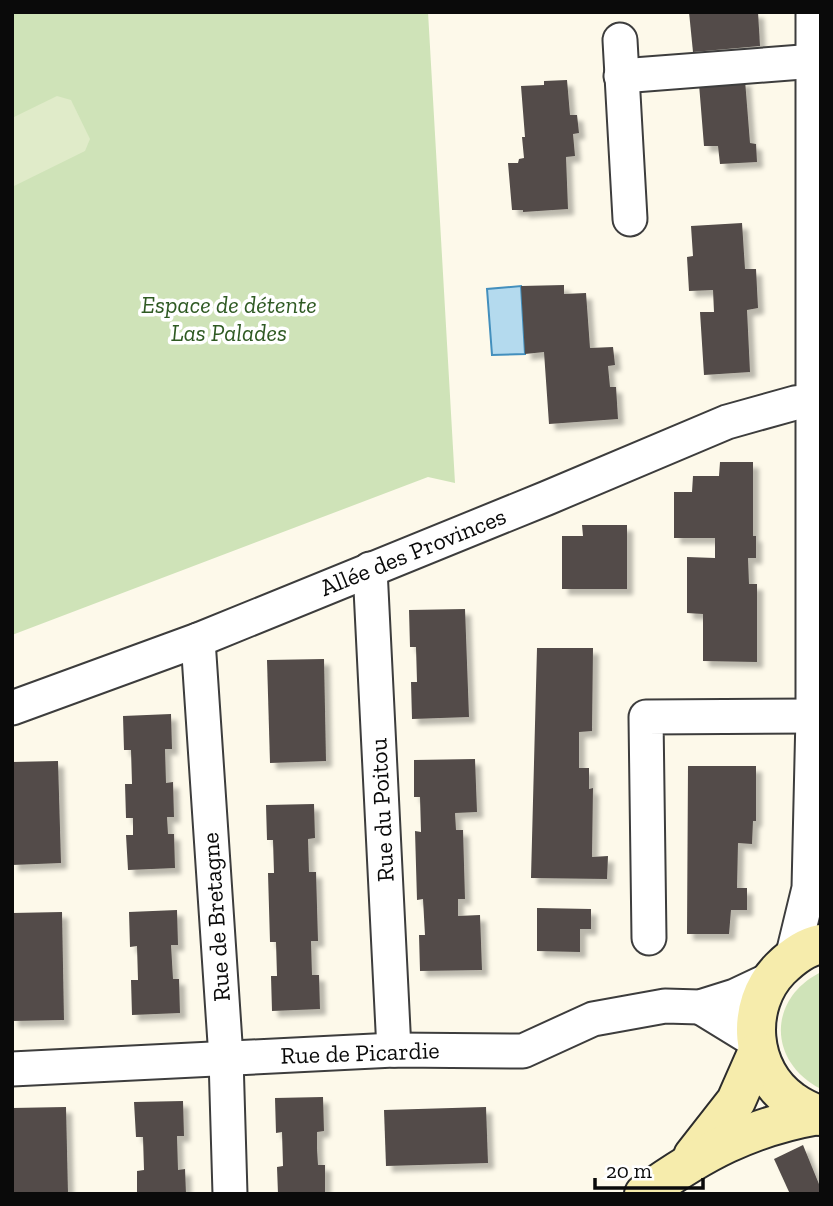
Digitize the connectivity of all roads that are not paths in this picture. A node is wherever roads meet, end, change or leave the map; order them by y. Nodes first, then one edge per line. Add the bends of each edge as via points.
1 (813, 12) edge
2 (620, 40) dead end
3 (814, 61) junction
4 (621, 76) junction
5 (630, 219) dead end
6 (813, 401) junction
7 (370, 569) junction
8 (816, 598) edge
9 (198, 640) junction
10 (12, 708) edge
11 (813, 716) junction
12 (815, 897) edge
13 (649, 938) dead end
14 (795, 960) edge
15 (701, 1007) junction
16 (757, 1047) junction
17 (394, 1050) junction
18 (226, 1058) junction
19 (12, 1069) edge
20 (820, 1115) edge
21 (688, 1162) junction
22 (230, 1194) edge
23 (644, 1194) edge

1 - 3 street
2 - 4 street
3 - 4 street
3 - 6 street
4 - 5 street
6 - 7 street, Allée des Provinces via 727,422
6 - 8 street
7 - 9 street, Allée des Provinces
7 - 17 street, Rue du Poitou
8 - 11 street
9 - 10 street, Allée des Provinces
9 - 18 street, Rue de Bretagne
11 - 12 street
11 - 13 street via 646,717
12 - 14 street
14 - 15 street, Rue de Picardie via 735,996
14 - 16 main road via 760,1002
15 - 16 street
15 - 17 street, Rue de Picardie via 665,1006 593,1019 523,1051
16 - 20 main road via 770,1079 791,1101
16 - 21 main road via 736,1101
17 - 18 street, Rue de Picardie
18 - 19 street, Rue de Picardie
18 - 22 street, Rue de Bretagne
20 - 21 main road via 758,1129
21 - 23 main road

